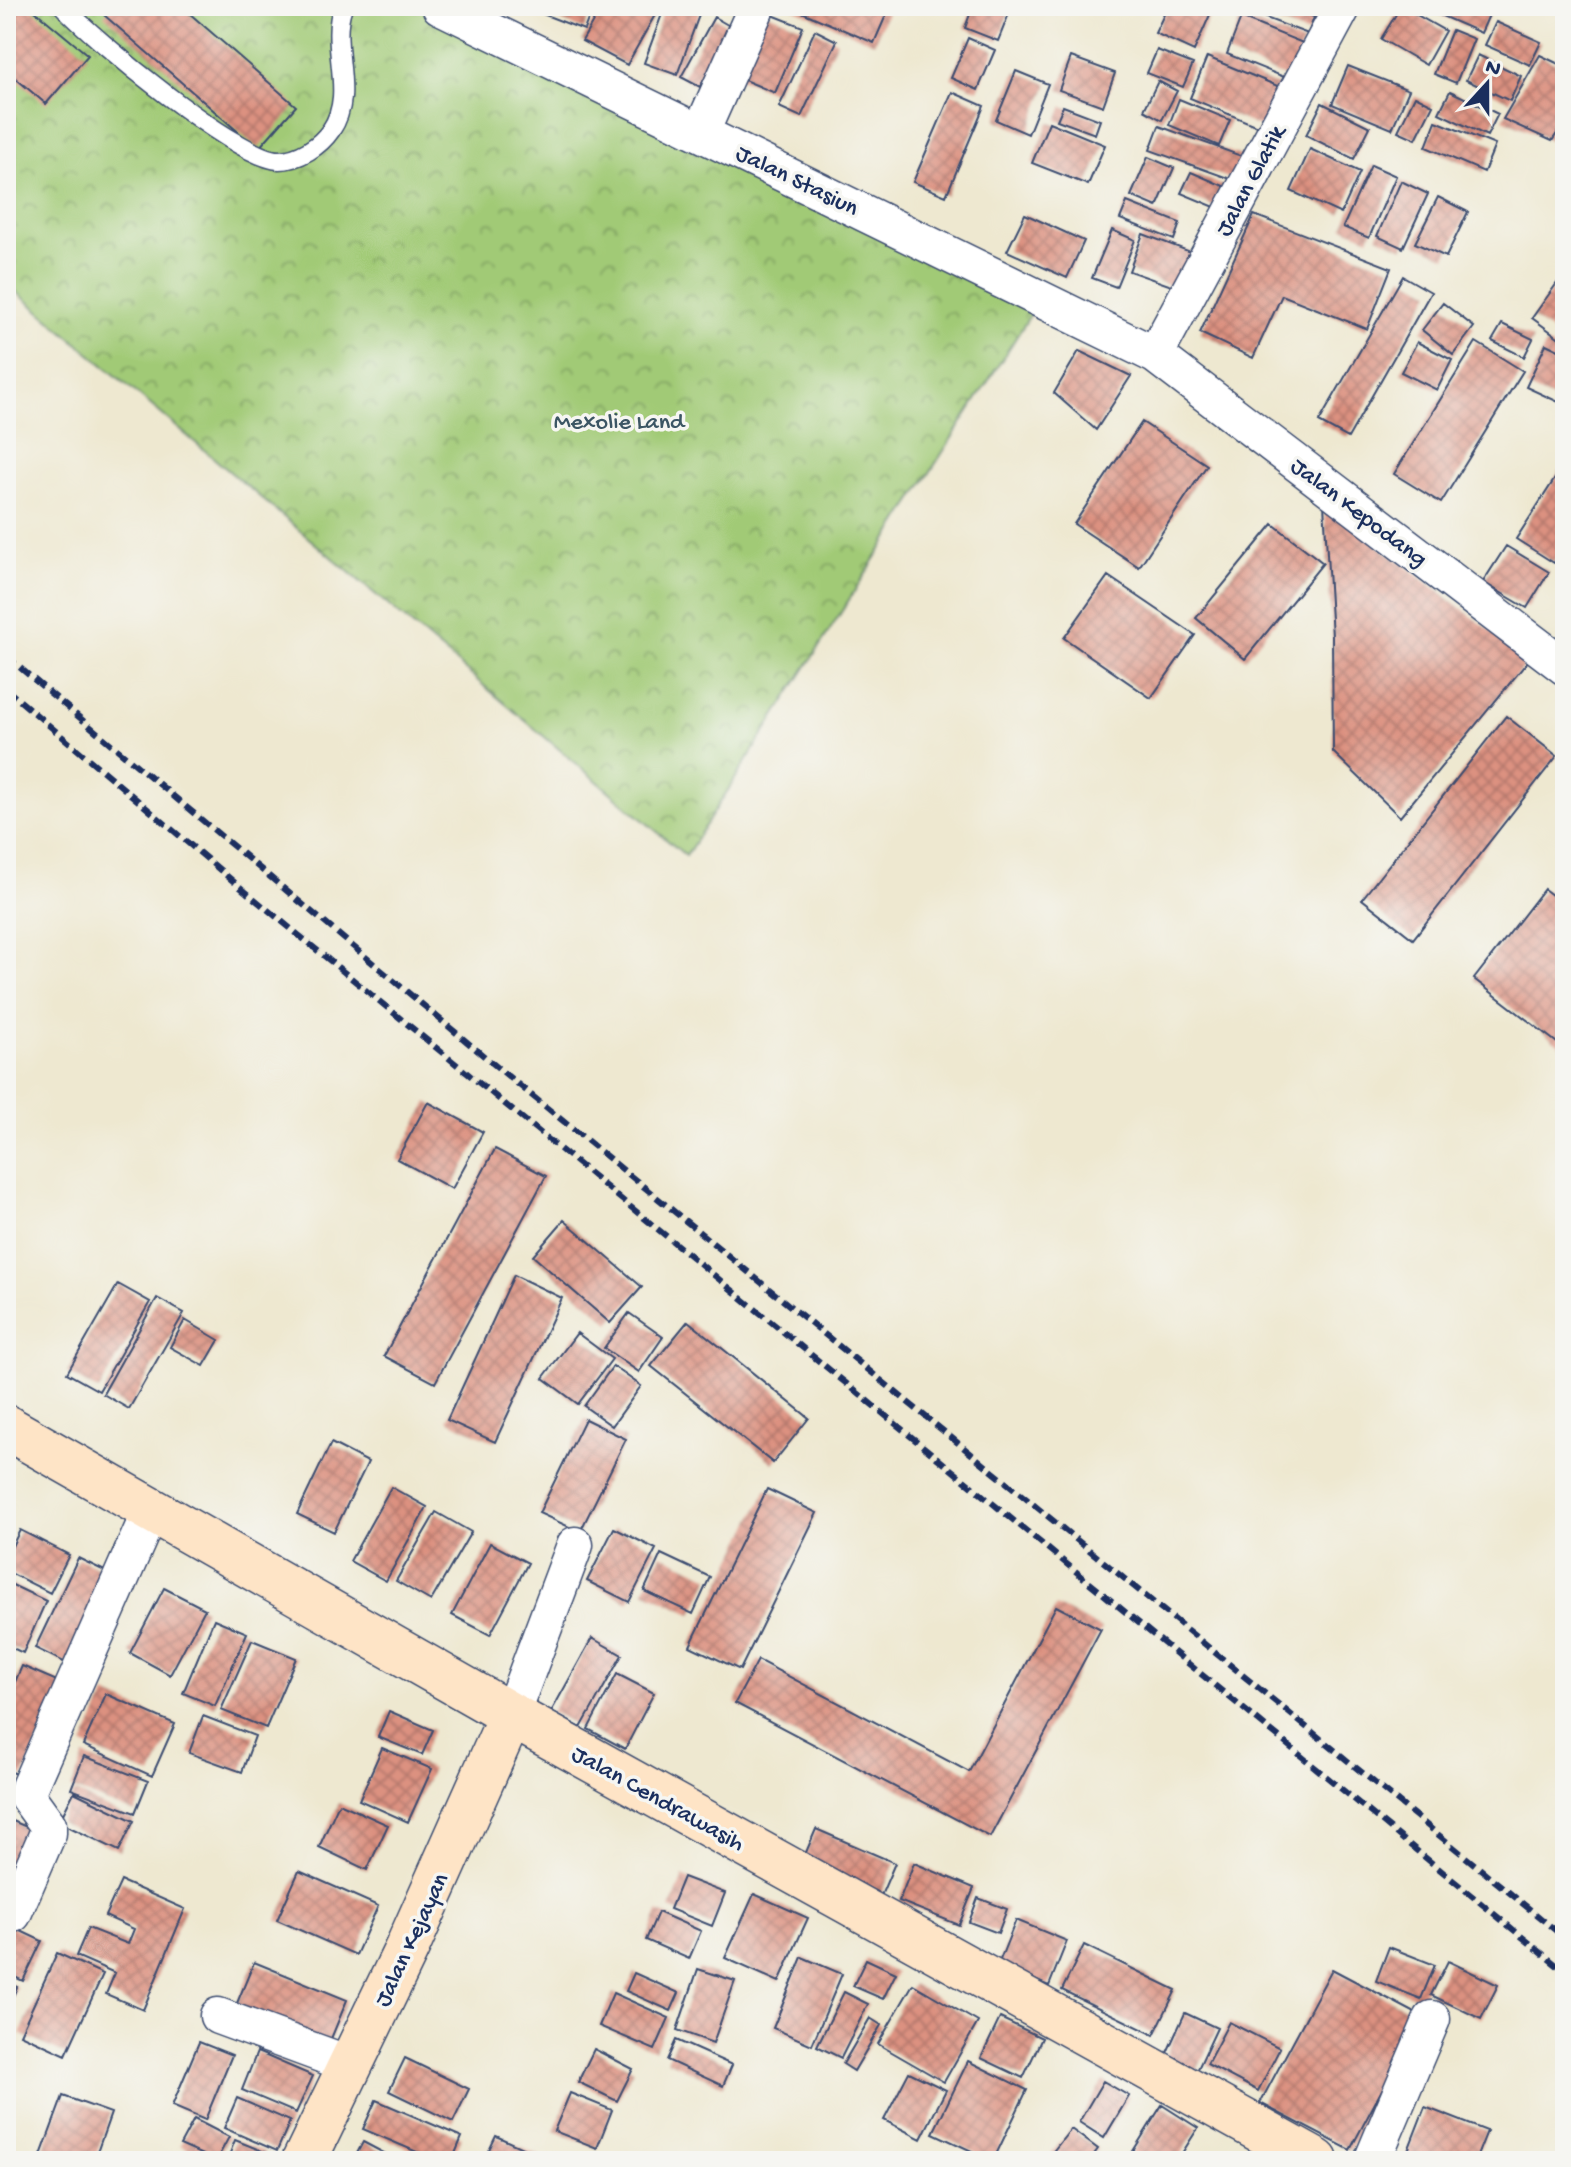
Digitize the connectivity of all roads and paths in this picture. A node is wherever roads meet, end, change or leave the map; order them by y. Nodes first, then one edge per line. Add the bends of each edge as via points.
1 (63, 6) edge
2 (343, 6) edge
3 (440, 6) edge
4 (757, 6) edge
5 (1343, 6) edge
6 (701, 132) junction
7 (1155, 355) junction
8 (1565, 667) edge
9 (6, 1427) edge
10 (151, 1510) junction
11 (575, 1545) dead end
12 (511, 1715) junction
13 (13, 1914) dead end
14 (218, 2016) dead end
15 (1432, 2019) dead end
16 (351, 2065) junction
17 (1299, 2157) edge
18 (304, 2161) edge
19 (1372, 2161) edge

1 - 2 lane via 187,110 261,156 279,160 319,144 332,129 343,86 336,37
3 - 6 street, Jalan Stasiun
4 - 6 street
5 - 7 street, Jalan Glatik
6 - 7 street, Jalan Stasiun
7 - 8 street, Jalan Kepodang
9 - 10 main road, Jalan Cendrawasih
10 - 12 main road, Jalan Cendrawasih
10 - 13 street via 29,1787 27,1796 48,1833
11 - 12 street
12 - 16 main road, Jalan Kejayan
12 - 17 main road, Jalan Cendrawasih
14 - 16 street
15 - 19 street
16 - 18 main road, Jalan Kejayan

